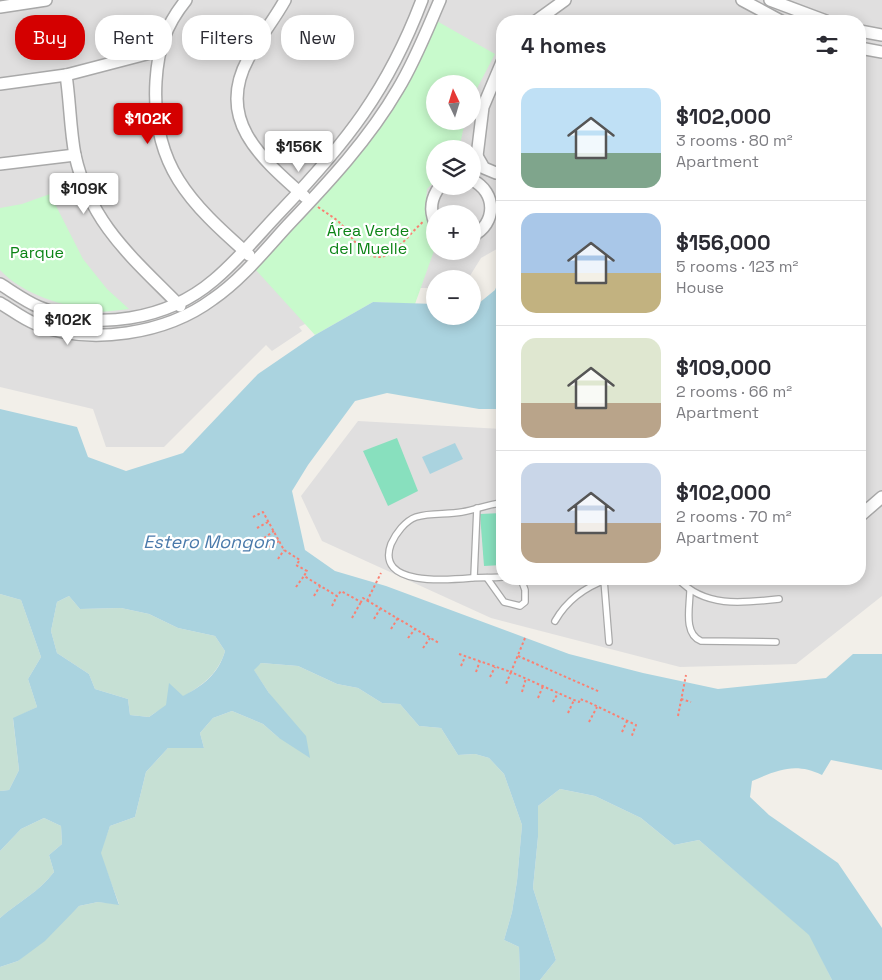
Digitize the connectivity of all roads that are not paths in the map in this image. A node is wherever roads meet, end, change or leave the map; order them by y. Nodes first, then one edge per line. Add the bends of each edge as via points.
1 (46, 0) edge
2 (186, 0) edge
3 (285, 0) edge
4 (422, 0) edge
5 (565, 0) edge
6 (742, 0) edge
7 (438, 1) edge
8 (774, 1) edge
9 (0, 7) edge
10 (544, 15) edge
11 (768, 15) edge
12 (775, 15) edge
13 (810, 15) edge
14 (172, 21) edge
15 (866, 32) edge
16 (882, 35) edge
17 (866, 49) edge
18 (882, 52) edge
19 (126, 60) edge
20 (157, 60) edge
21 (66, 75) junction
22 (496, 76) edge
23 (0, 84) edge
24 (479, 140) edge
25 (75, 155) junction
26 (481, 163) edge
27 (0, 164) edge
28 (496, 172) edge
29 (496, 176) edge
30 (481, 186) edge
31 (485, 189) junction
32 (300, 192) junction
33 (310, 201) junction
34 (481, 229) edge
35 (244, 250) junction
36 (255, 260) junction
37 (0, 284) edge
38 (0, 303) edge
39 (177, 303) junction
40 (188, 314) junction
41 (882, 497) edge
42 (496, 503) edge
43 (477, 508) junction
44 (866, 511) edge
45 (474, 577) junction
46 (496, 577) edge
47 (487, 578) junction
48 (523, 585) edge
49 (596, 585) edge
50 (606, 585) edge
51 (685, 585) edge
52 (690, 590) junction
53 (779, 599) dead end
54 (555, 621) dead end
55 (609, 642) dead end
56 (776, 642) dead end

1 - 9 street
2 - 14 street
3 - 32 street via 242,72 236,109 240,123 255,147
4 - 32 street via 406,43 380,91 346,140
5 - 10 street
6 - 11 street
7 - 33 street via 398,90 372,128
8 - 12 street
8 - 13 street
15 - 16 street
17 - 18 street
19 - 21 street
20 - 35 street via 154,103 157,130 165,156 189,196
21 - 23 street
21 - 25 street
22 - 24 street via 483,107
25 - 27 street
25 - 39 street via 92,202 117,243
26 - 28 street via 484,168
29 - 31 street
30 - 31 street
31 - 34 street via 490,198 490,218
32 - 33 street
32 - 35 street
33 - 36 street
35 - 36 street
35 - 39 street via 214,280
36 - 40 street via 215,298
37 - 39 street via 39,307 93,320 142,316
38 - 40 street via 37,324 98,336 149,330
39 - 40 street
41 - 44 street
42 - 43 lane
43 - 45 lane
43 - 45 lane via 409,521 398,532 388,556 393,568 410,576 436,581
45 - 47 lane
46 - 47 lane
47 - 48 lane via 504,602 520,606 526,598
49 - 54 lane via 564,606
50 - 55 lane
51 - 52 lane
52 - 53 lane via 714,601 745,603
52 - 56 lane via 690,632 694,638 701,641

